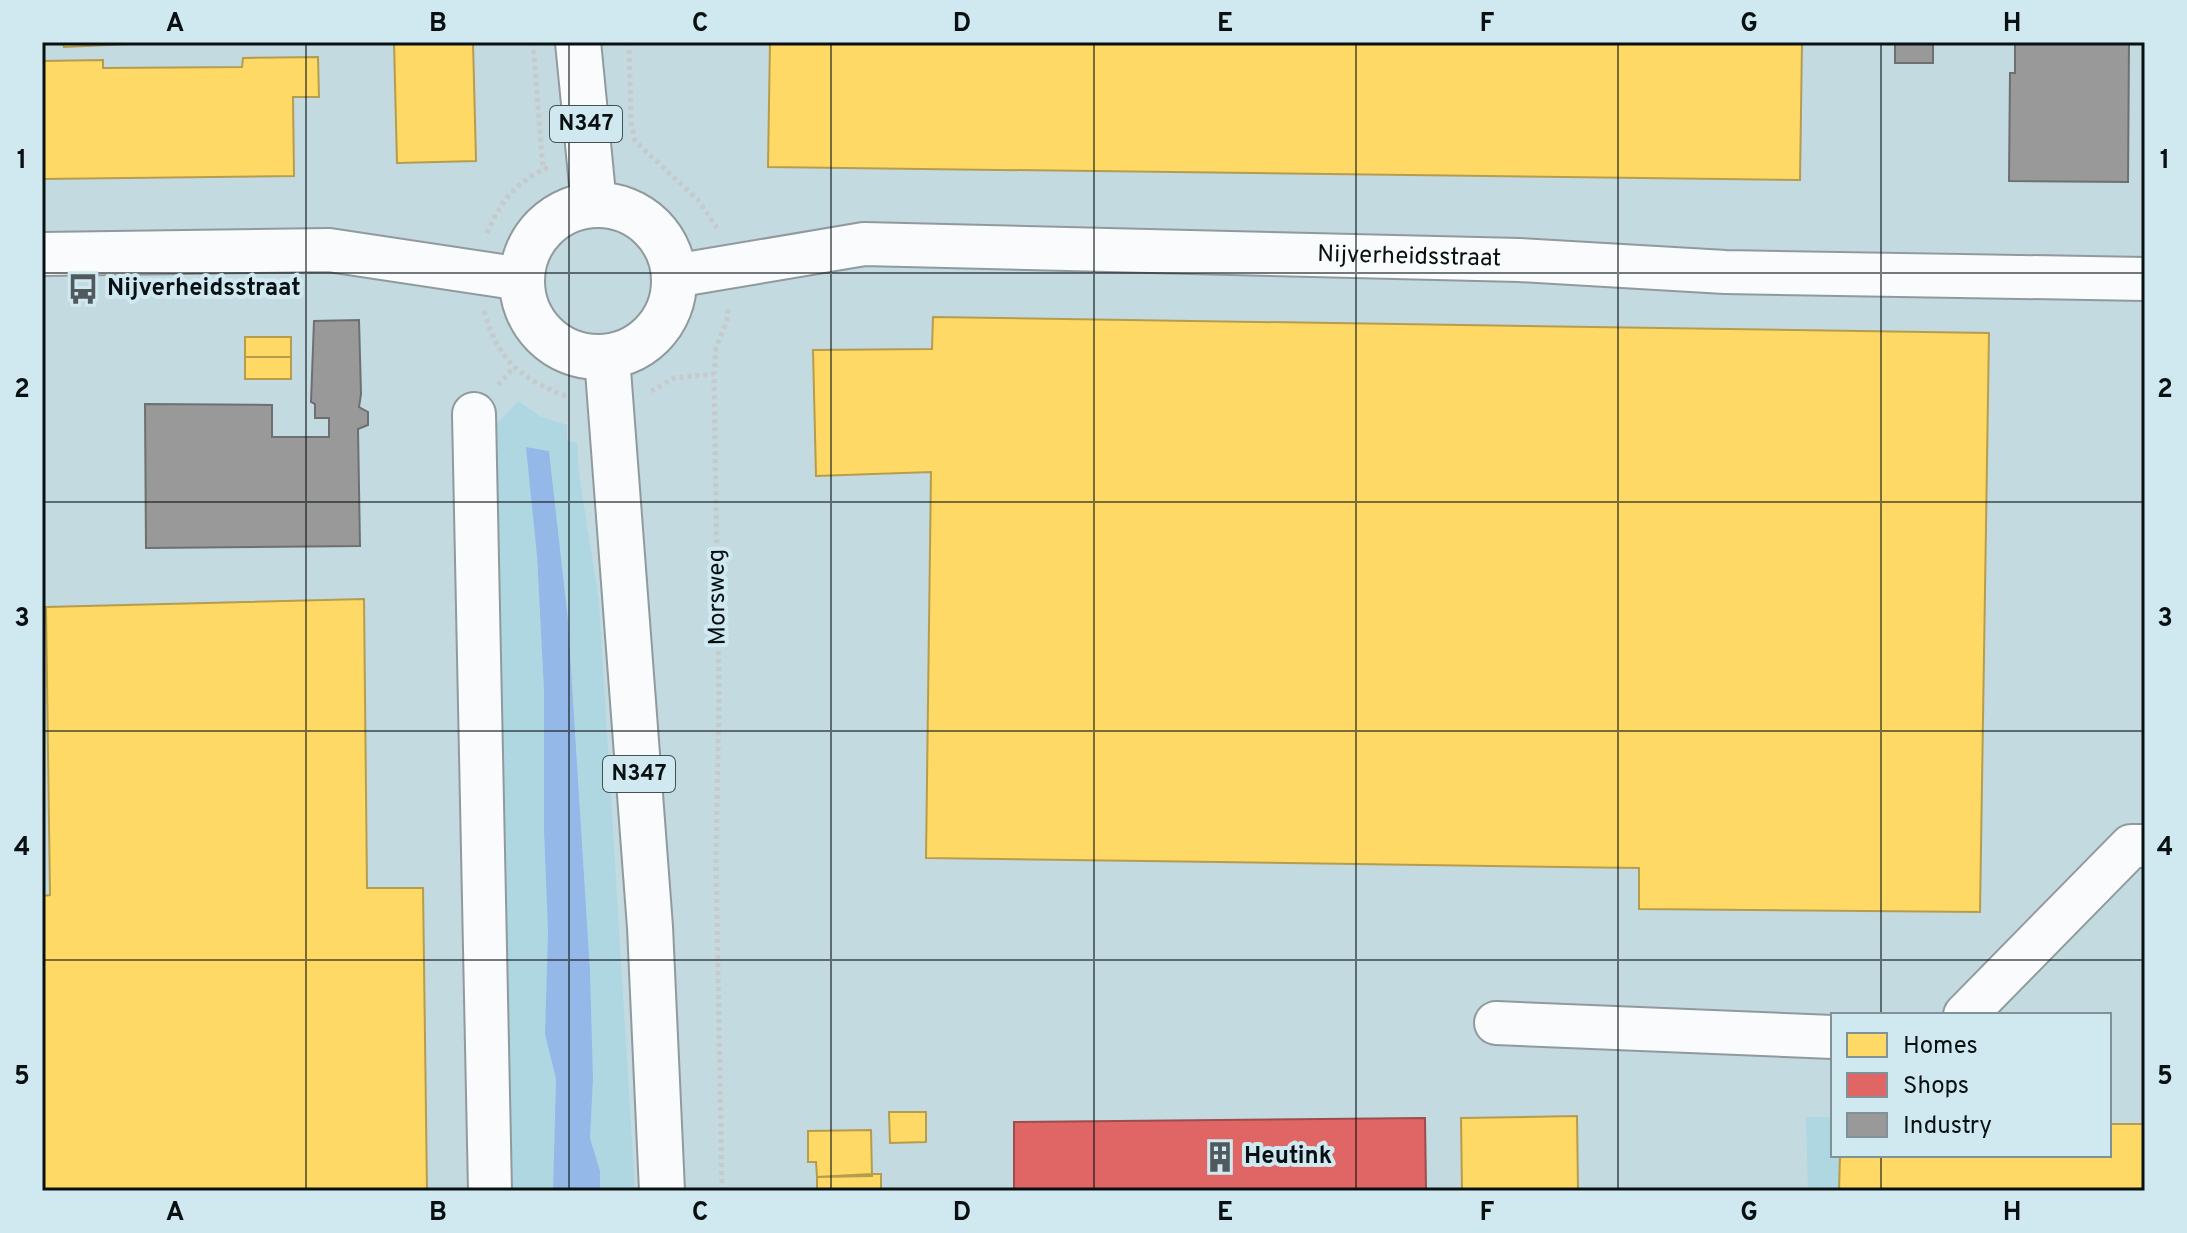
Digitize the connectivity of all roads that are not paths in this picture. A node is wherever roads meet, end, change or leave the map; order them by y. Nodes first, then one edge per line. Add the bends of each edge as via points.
1 (578, 42) edge
2 (594, 205) junction
3 (42, 254) edge
4 (674, 276) junction
5 (522, 279) junction
6 (2145, 279) edge
7 (607, 357) junction
8 (474, 414) dead end
9 (2145, 846) edge
10 (1967, 1013) edge
11 (1496, 1023) dead end
12 (1831, 1037) edge
13 (490, 1191) edge
14 (662, 1191) edge

1 - 2 main road, N347
2 - 4 main road via 632,213 649,224 671,257
2 - 5 main road via 544,228 529,252
3 - 5 street via 329,250
4 - 6 street, Nijverheidsstraat via 864,244 1519,260 1725,272
4 - 7 main road via 673,296 657,330 643,344
5 - 7 main road via 530,315 554,343 588,357
7 - 14 main road, N347 via 650,927
8 - 13 street
9 - 10 street via 2131,846
11 - 12 street

